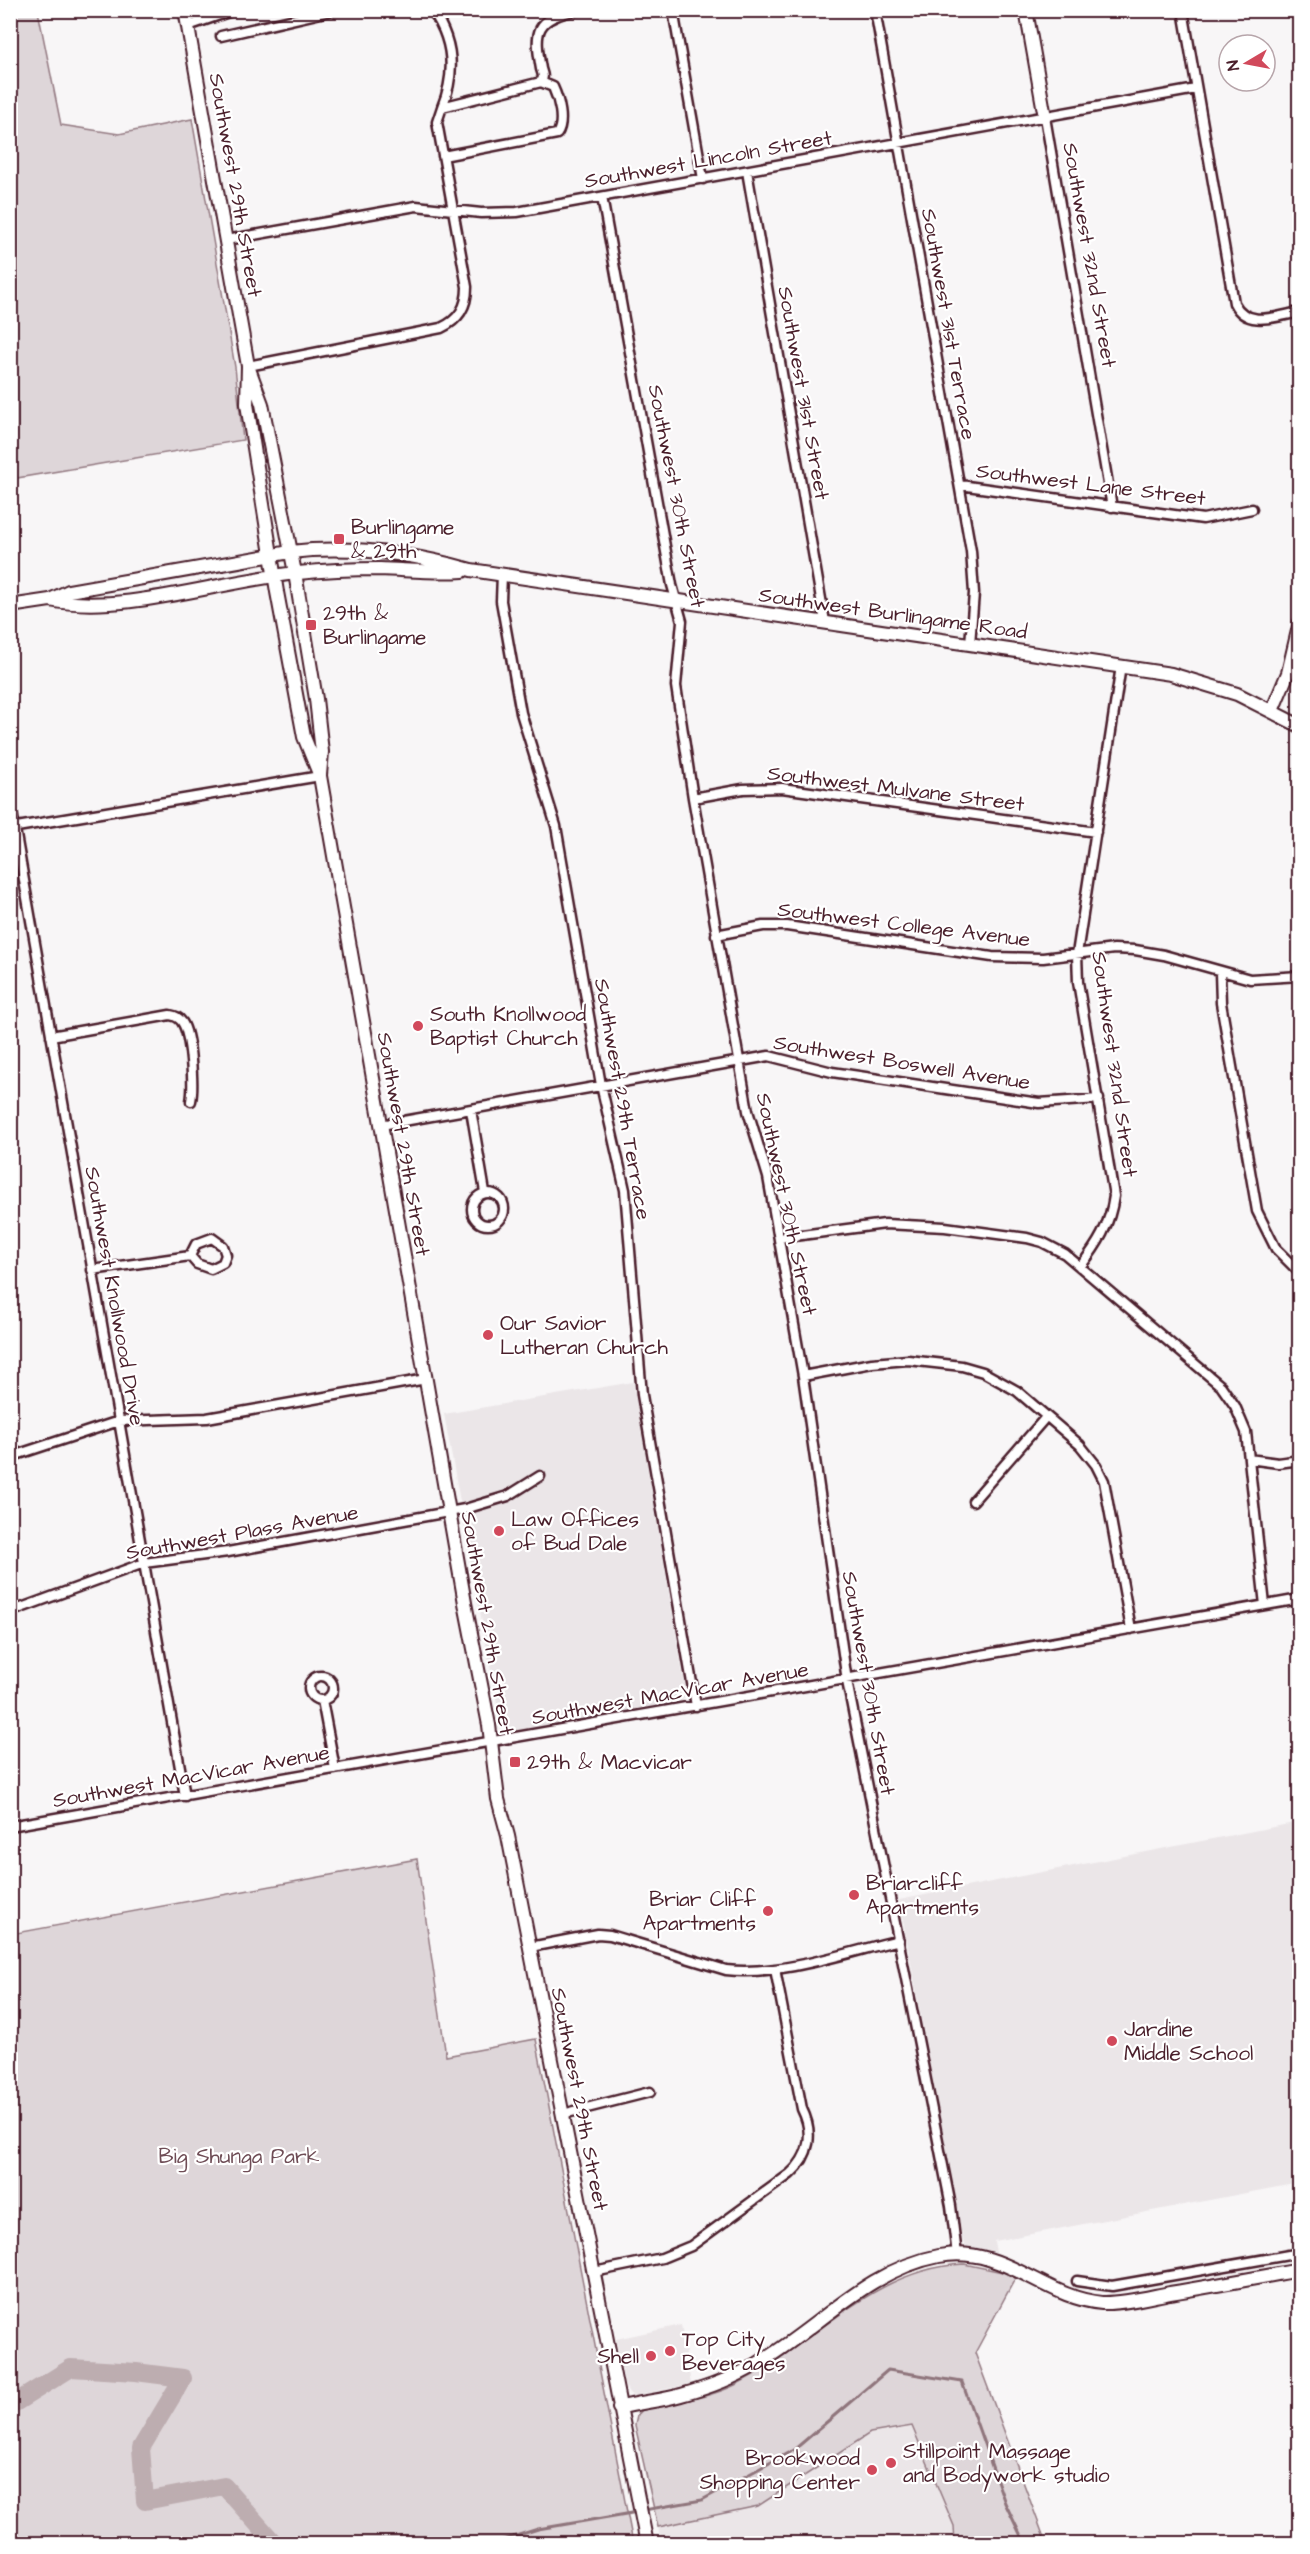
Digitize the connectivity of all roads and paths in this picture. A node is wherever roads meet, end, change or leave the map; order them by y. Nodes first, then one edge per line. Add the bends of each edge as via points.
1 (185, 10) edge
2 (234, 10) edge
3 (334, 10) edge
4 (432, 10) edge
5 (577, 10) edge
6 (673, 10) edge
7 (874, 10) edge
8 (1026, 10) edge
9 (1183, 10) edge
10 (310, 13) edge
11 (188, 26) junction
12 (221, 36) dead end
13 (541, 82) junction
14 (1196, 89) junction
15 (442, 107) junction
16 (1045, 117) junction
17 (898, 142) junction
18 (443, 156) junction
19 (747, 171) junction
20 (703, 179) junction
21 (602, 197) junction
22 (453, 209) junction
23 (226, 240) junction
24 (1299, 312) edge
25 (248, 366) junction
26 (960, 485) junction
27 (1112, 507) junction
28 (1252, 509) dead end
29 (290, 552) junction
30 (271, 556) junction
31 (471, 570) junction
32 (295, 573) junction
33 (502, 574) junction
34 (275, 576) junction
35 (50, 600) junction
36 (676, 600) junction
37 (10, 606) edge
38 (825, 622) junction
39 (1299, 622) edge
40 (970, 644) junction
41 (1121, 666) junction
42 (1272, 711) junction
43 (1299, 726) edge
44 (320, 776) junction
45 (693, 798) junction
46 (10, 801) edge
47 (13, 828) edge
48 (1096, 832) junction
49 (716, 935) junction
50 (1077, 954) junction
51 (1220, 972) junction
52 (1299, 976) edge
53 (51, 1036) junction
54 (739, 1061) junction
55 (601, 1085) junction
56 (1099, 1099) junction
57 (190, 1101) dead end
58 (471, 1110) junction
59 (381, 1125) junction
60 (485, 1192) dead end
61 (779, 1238) junction
62 (190, 1256) dead end
63 (1080, 1266) junction
64 (92, 1270) junction
65 (1299, 1273) edge
66 (804, 1376) junction
67 (426, 1379) junction
68 (1046, 1417) junction
69 (119, 1421) junction
70 (10, 1457) edge
71 (1248, 1459) junction
72 (1299, 1460) edge
73 (540, 1476) dead end
74 (973, 1501) dead end
75 (449, 1512) junction
76 (144, 1563) junction
77 (1299, 1599) edge
78 (1265, 1605) junction
79 (10, 1612) edge
80 (1131, 1629) junction
81 (847, 1681) junction
82 (322, 1700) dead end
83 (696, 1706) junction
84 (490, 1743) junction
85 (335, 1769) junction
86 (185, 1796) junction
87 (10, 1826) edge
88 (899, 1940) junction
89 (530, 1947) junction
90 (775, 1969) junction
91 (650, 2092) dead end
92 (563, 2114) junction
93 (1299, 2253) edge
94 (957, 2255) junction
95 (1258, 2260) junction
96 (1299, 2270) edge
97 (594, 2271) junction
98 (1261, 2277) junction
99 (1156, 2278) junction
100 (1077, 2280) dead end
101 (1159, 2295) junction
102 (619, 2408) junction
103 (646, 2538) edge

1 - 11 main road, Southwest 29th Street
2 - 11 street
3 - 10 street
4 - 15 street via 446,34 451,57 451,79
5 - 13 street via 545,21 540,27 537,41 544,76
6 - 20 street
7 - 17 street, Southwest 31st Terrace
8 - 16 main road, Southwest 32nd Street
9 - 14 street
10 - 12 street
11 - 23 main road, Southwest 29th Street
13 - 15 street
13 - 18 street via 548,83 556,93 561,121 557,134
14 - 16 street, Southwest Lincoln Street
14 - 24 street via 1234,303 1244,316 1257,320
15 - 18 street via 437,119
16 - 17 street, Southwest Lincoln Street
16 - 27 street, Southwest 32nd Street
17 - 19 street, Southwest Lincoln Street
17 - 26 street, Southwest 31st Terrace
18 - 22 street
19 - 20 street, Southwest Lincoln Street
19 - 38 street, Southwest 31st Street
20 - 21 street, Southwest Lincoln Street
21 - 22 street, Southwest Lincoln Street via 517,212
21 - 36 street, Southwest 30th Street
22 - 23 street, Southwest Lincoln Street via 401,208
22 - 25 street via 467,287 465,306 458,316 441,328
23 - 25 main road, Southwest 29th Street
25 - 29 main road, Southwest 29th Street via 262,404
25 - 30 main road, Southwest 29th Street via 247,404
26 - 27 street, Southwest Lane Street
26 - 40 street, Southwest 31st Terrace via 974,576
27 - 28 street, Southwest Lane Street via 1203,519
29 - 30 main road, Southwest Burlingame Road
29 - 31 main road, Southwest Burlingame Road via 323,548 382,551
29 - 32 main road, Southwest 29th Street
30 - 34 main road, Southwest 29th Street
30 - 35 main road, Southwest Burlingame Road via 69,591
31 - 32 main road, Southwest Burlingame Road via 443,573 337,569
31 - 33 main road, Southwest Burlingame Road
32 - 34 main road, Southwest Burlingame Road
32 - 44 main road, Southwest 29th Street via 316,699 322,752
33 - 36 main road, Southwest Burlingame Road
33 - 55 street, Southwest 29th Terrace via 501,601 521,713 556,826
34 - 35 main road, Southwest Burlingame Road via 139,599 66,604
34 - 44 main road, Southwest 29th Street via 304,737
35 - 37 main road, Southwest Burlingame Road
36 - 38 main road, Southwest Burlingame Road
36 - 45 street, Southwest 30th Street via 682,621 676,670 678,712
38 - 40 main road, Southwest Burlingame Road
39 - 42 main road via 1292,662
40 - 41 main road, Southwest Burlingame Road
41 - 42 main road, Southwest Burlingame Road via 1191,679
41 - 48 street, Southwest 32nd Street
42 - 43 main road, Southwest Burlingame Road
44 - 47 street
44 - 59 main road, Southwest 29th Street
45 - 48 street, Southwest Mulvane Street via 743,789 782,788
45 - 49 street, Southwest 30th Street
46 - 47 street, Southwest Knollwood Drive
47 - 53 street, Southwest Knollwood Drive
48 - 50 street, Southwest 32nd Street
49 - 50 street, Southwest College Avenue via 763,926 787,926 992,957
49 - 54 street, Southwest 30th Street
50 - 51 street, Southwest College Avenue via 1135,950
50 - 56 street, Southwest 32nd Street via 1078,982
51 - 52 street, Southwest College Avenue via 1250,979
51 - 65 street via 1221,1003 1257,1211 1276,1249
53 - 57 street via 176,1017 184,1028 194,1088
53 - 64 street, Southwest Knollwood Drive
54 - 55 street, Southwest Boswell Avenue
54 - 56 street, Southwest Boswell Avenue via 777,1057 832,1072 1039,1103
54 - 61 street, Southwest 30th Street
55 - 58 street, Southwest Boswell Avenue
55 - 83 street, Southwest 29th Terrace via 626,1190 642,1395
56 - 63 street, Southwest 32nd Street via 1113,1196 1107,1227
58 - 59 street, Southwest Boswell Avenue
58 - 60 street
59 - 67 main road, Southwest 29th Street
61 - 63 street via 868,1225 935,1226 1042,1242
61 - 66 street, Southwest 30th Street
62 - 64 street
63 - 71 street via 1221,1386 1243,1423
64 - 69 street, Southwest Knollwood Drive
66 - 68 street via 882,1361 962,1366 1003,1381
66 - 81 street, Southwest 30th Street
67 - 69 street via 207,1418
67 - 75 main road, Southwest 29th Street
68 - 74 street
68 - 80 street via 1080,1445 1104,1481
69 - 70 street
69 - 76 street, Southwest Knollwood Drive
71 - 72 street via 1278,1463
71 - 78 street
73 - 75 street, Southwest Plass Avenue via 499,1500
75 - 76 street, Southwest Plass Avenue via 228,1552
75 - 84 main road, Southwest 29th Street
76 - 79 street, Southwest Plass Avenue
76 - 86 street, Southwest Knollwood Drive
77 - 78 street, Southwest MacVicar Avenue
78 - 80 street, Southwest MacVicar Avenue
80 - 81 street, Southwest MacVicar Avenue
81 - 83 street, Southwest MacVicar Avenue
81 - 88 street, Southwest 30th Street
82 - 85 street
83 - 84 street, Southwest MacVicar Avenue
84 - 85 street, Southwest MacVicar Avenue
84 - 89 main road, Southwest 29th Street
85 - 86 street, Southwest MacVicar Avenue
86 - 87 street, Southwest MacVicar Avenue
88 - 90 street
88 - 94 street, Southwest 30th Street
89 - 90 street via 610,1935 726,1970
89 - 92 main road, Southwest 29th Street
90 - 97 street via 809,2128 804,2157 790,2174 691,2246 662,2258
91 - 92 street
92 - 97 main road, Southwest 29th Street
93 - 95 street
94 - 101 main road via 996,2260 1062,2292 1102,2303
94 - 102 main road via 921,2260 885,2273 775,2353 736,2375 679,2396
95 - 98 street
95 - 99 street
96 - 98 main road
97 - 102 main road, Southwest 29th Street
98 - 101 main road
99 - 100 street via 1112,2286
99 - 101 street
102 - 103 main road, Southwest 29th Street

